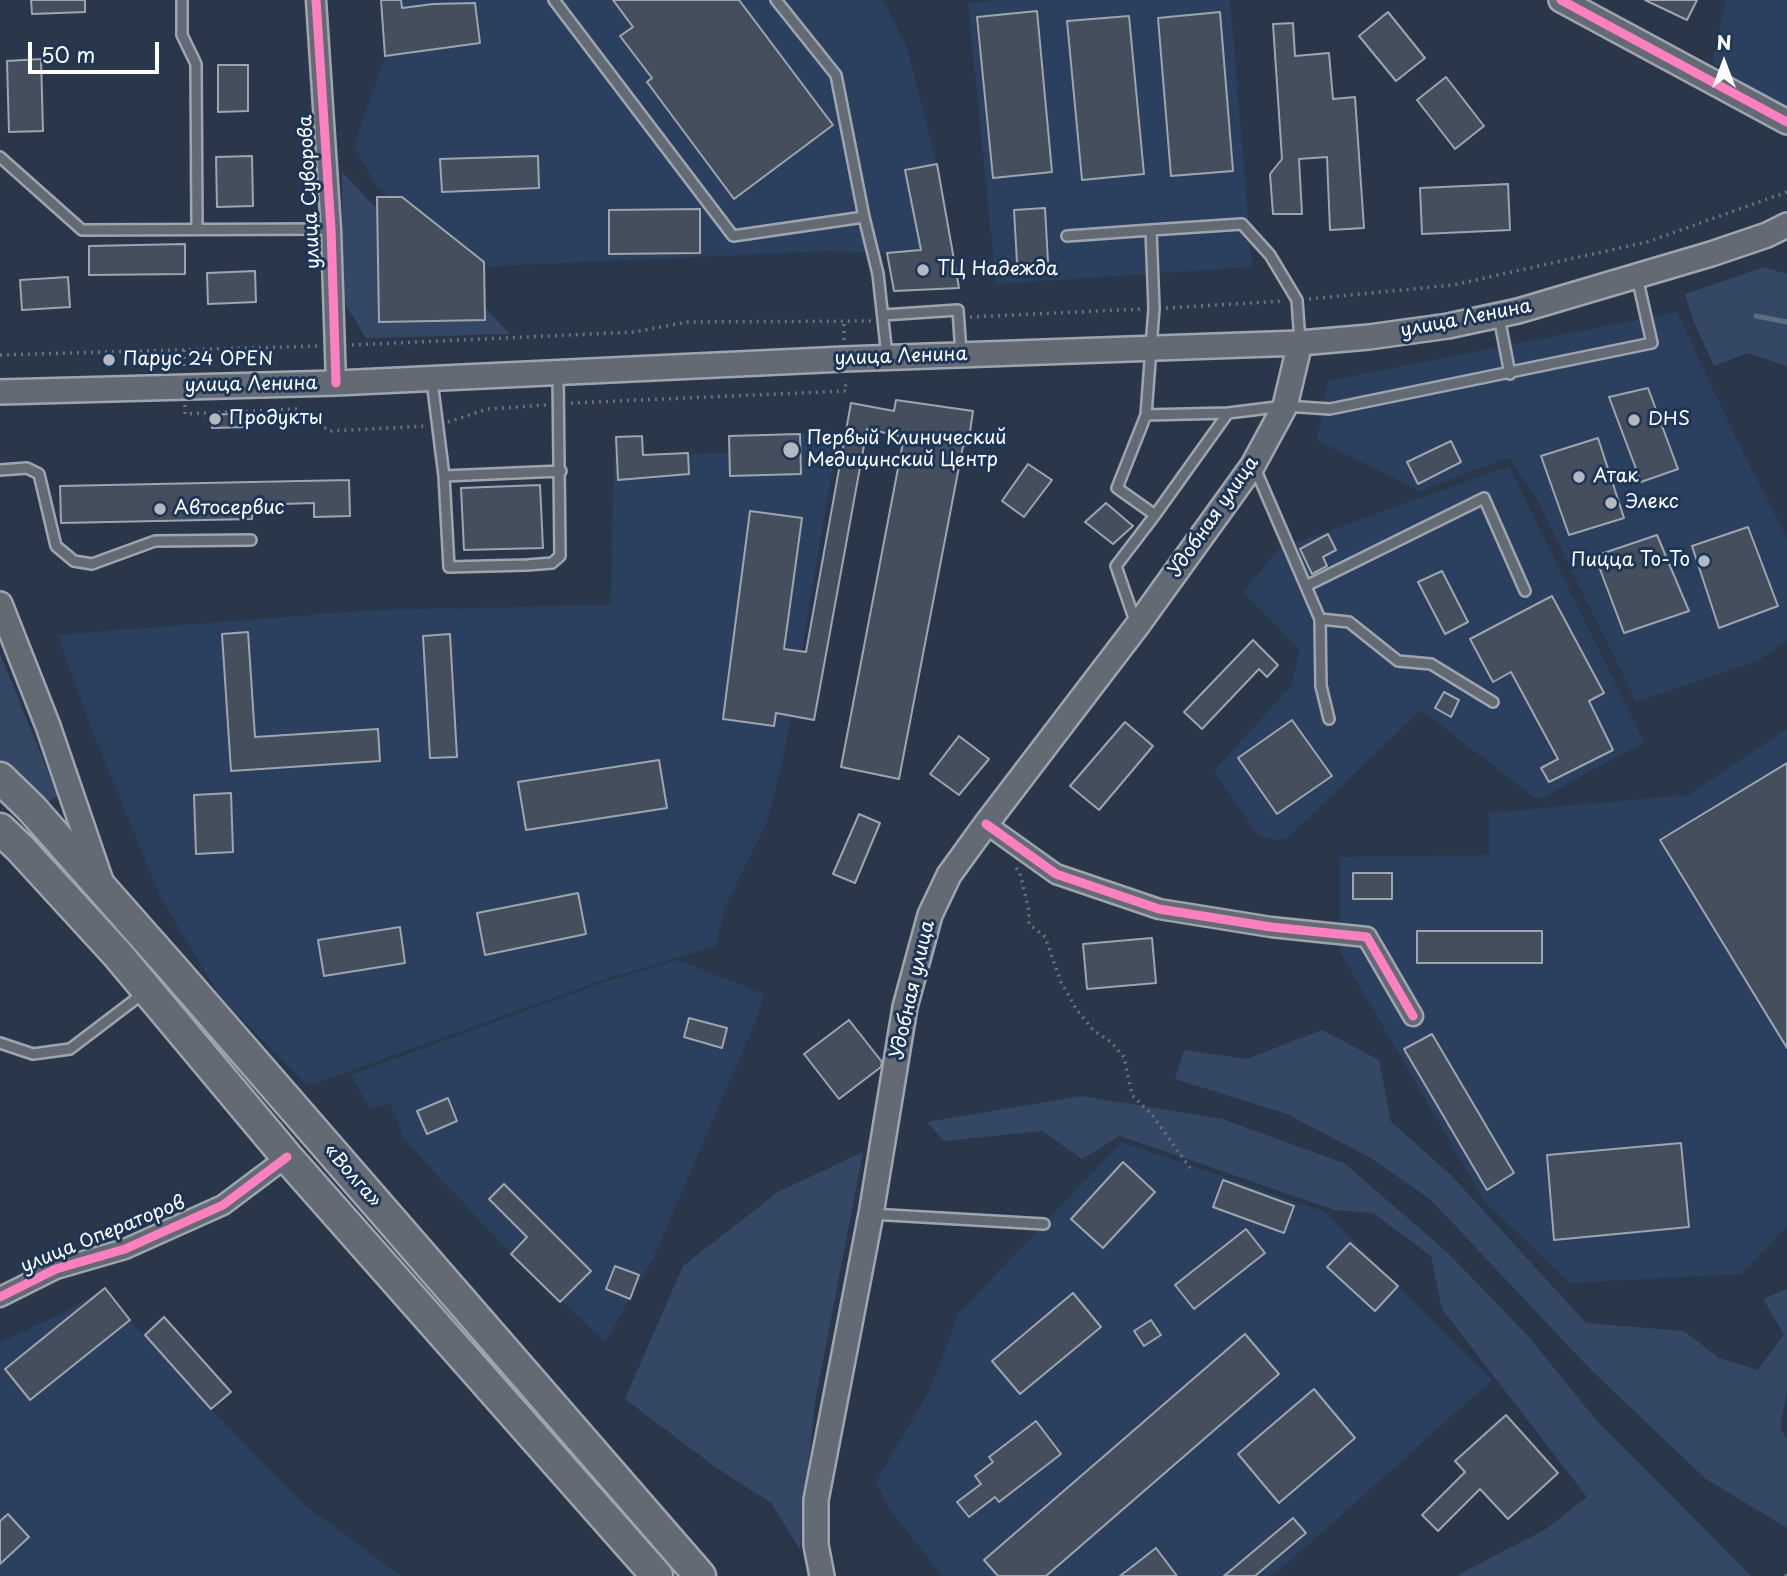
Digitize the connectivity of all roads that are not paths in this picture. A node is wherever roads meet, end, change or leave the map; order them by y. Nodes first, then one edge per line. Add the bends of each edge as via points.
1 (182, 0) edge
2 (316, 0) edge
3 (554, 0) edge
4 (776, 0) edge
5 (1561, 0) edge
6 (1787, 122) edge
7 (0, 157) edge
8 (864, 217) junction
9 (197, 229) junction
10 (331, 229) junction
11 (1150, 230) junction
12 (1777, 233) edge
13 (1066, 236) dead end
14 (1637, 277) junction
15 (1499, 316) junction
16 (883, 318) junction
17 (1300, 343) junction
18 (1152, 348) junction
19 (961, 355) junction
20 (887, 358) junction
21 (558, 372) junction
22 (1510, 374) junction
23 (432, 378) junction
24 (336, 383) junction
25 (0, 392) edge
26 (1284, 406) junction
27 (1228, 413) junction
28 (1146, 415) junction
29 (1253, 464) junction
30 (0, 470) edge
31 (561, 471) junction
32 (444, 476) junction
33 (1155, 515) junction
34 (251, 540) dead end
35 (1306, 586) junction
36 (1525, 591) dead end
37 (0, 604) edge
38 (1320, 619) junction
39 (1136, 626) junction
40 (1493, 702) dead end
41 (1329, 719) dead end
42 (0, 778) edge
43 (986, 824) junction
44 (0, 829) edge
45 (105, 893) junction
46 (147, 991) junction
47 (1413, 1016) dead end
48 (0, 1043) edge
49 (287, 1157) junction
50 (871, 1214) junction
51 (1044, 1224) dead end
52 (0, 1297) edge
53 (657, 1576) edge
54 (700, 1576) edge
55 (822, 1576) edge

1 - 9 lane via 182,35 196,64
2 - 10 street, улица Суворова
3 - 8 lane via 733,236
4 - 8 lane via 836,75
5 - 6 main road
7 - 9 lane via 82,230
8 - 16 lane
9 - 10 lane
10 - 24 street, улица Суворова
11 - 13 lane
11 - 17 lane via 1242,224 1270,255 1297,300
11 - 18 lane
12 - 14 main road, улица Ленина
14 - 15 main road, улица Ленина
14 - 22 lane via 1653,343
15 - 17 main road, улица Ленина
15 - 22 lane
16 - 19 lane via 958,310
16 - 20 lane
17 - 18 main road, улица Ленина
17 - 26 main road, Удобная улица
18 - 19 main road, улица Ленина
18 - 28 lane
19 - 20 main road, улица Ленина
20 - 21 main road, улица Ленина
21 - 23 main road, улица Ленина
21 - 31 lane
22 - 26 lane via 1330,409
23 - 24 main road, улица Ленина
23 - 32 lane
24 - 25 main road, улица Ленина
26 - 27 lane
26 - 29 main road, Удобная улица
27 - 28 lane
27 - 33 lane
28 - 33 lane via 1117,488
29 - 35 lane
29 - 39 main road, Удобная улица
30 - 34 lane via 27,468 39,474 55,545 74,561 92,564 155,541
31 - 32 lane
31 - 32 lane via 560,556 552,563 527,565 449,568
33 - 39 lane via 1116,566
35 - 36 lane via 1484,498
35 - 38 lane
37 - 45 main road
38 - 40 lane via 1349,622 1398,661 1431,664
38 - 41 lane via 1321,686
39 - 43 main road, Удобная улица
42 - 45 highway, «Волга»
43 - 47 street via 1056,874 1159,909 1367,937
43 - 50 main road, Удобная улица via 949,875 917,958
44 - 46 highway, «Волга»
45 - 54 highway, «Волга»
46 - 48 lane via 70,1049 33,1054
46 - 49 highway, «Волга»
49 - 52 street, улица Операторов via 223,1205 125,1250 55,1269
49 - 53 highway, «Волга»
50 - 51 lane
50 - 55 main road, Удобная улица via 816,1500 816,1545

